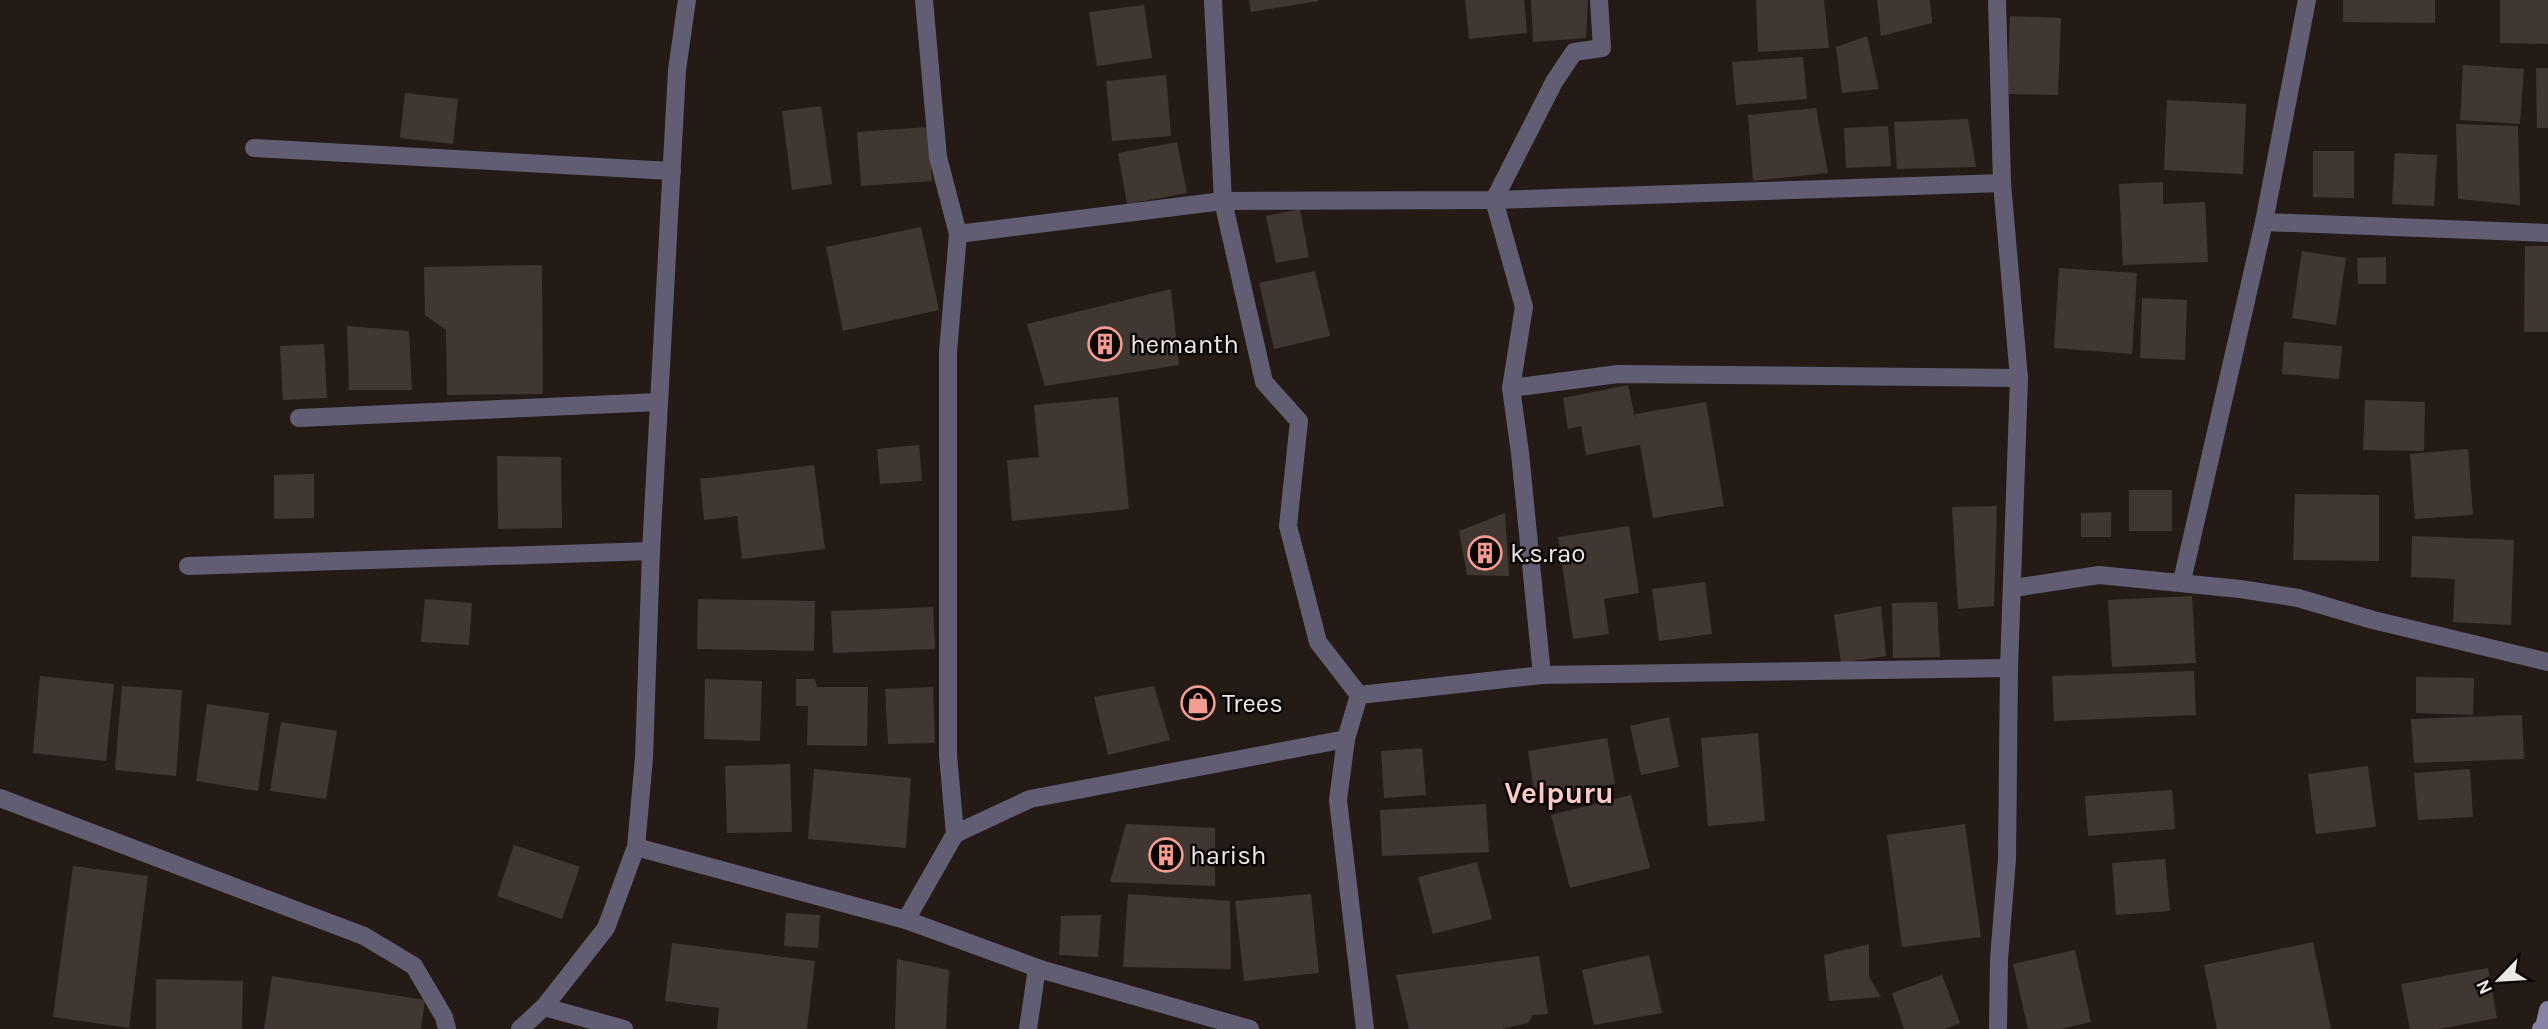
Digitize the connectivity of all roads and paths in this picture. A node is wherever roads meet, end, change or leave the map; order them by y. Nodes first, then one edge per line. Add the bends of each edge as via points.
1 (687, 0) edge
2 (924, 0) edge
3 (1213, 0) edge
4 (1599, 0) edge
5 (1997, 0) edge
6 (2306, 0) edge
7 (254, 148) dead end
8 (672, 171) junction
9 (2002, 183) junction
10 (1494, 200) junction
11 (1223, 201) junction
12 (2264, 222) junction
13 (2548, 233) edge
14 (958, 234) junction
15 (2019, 378) junction
16 (1511, 388) junction
17 (659, 402) junction
18 (299, 418) dead end
19 (651, 551) junction
20 (188, 566) dead end
21 (2182, 581) junction
22 (2014, 588) junction
23 (2548, 662) edge
24 (2009, 668) junction
25 (1542, 675) junction
26 (1360, 695) junction
27 (1346, 739) junction
28 (0, 798) edge
29 (955, 834) junction
30 (636, 847) junction
31 (906, 920) junction
32 (1037, 968) junction
33 (544, 1007) junction
34 (447, 1029) edge
35 (520, 1029) edge
36 (624, 1029) edge
37 (1028, 1029) edge
38 (1250, 1029) edge
39 (1365, 1029) edge
40 (1998, 1029) edge

1 - 8 street via 677,70
2 - 14 street via 938,157
3 - 11 street
4 - 10 street via 1602,48 1574,52
5 - 9 street
6 - 12 street
7 - 8 street
8 - 17 street
9 - 10 street
9 - 15 street
10 - 11 street
10 - 16 street via 1524,307
11 - 14 street
11 - 26 street via 1264,382 1299,421 1288,526 1318,642
12 - 13 street
12 - 21 street
14 - 29 street via 948,352 948,755
15 - 16 street via 1618,374
15 - 22 street
16 - 25 street
17 - 18 street
17 - 19 street
19 - 20 street
19 - 30 street
21 - 22 street via 2099,575
21 - 23 street via 2298,598
22 - 24 street
24 - 25 street
24 - 40 street via 2007,859
25 - 26 street
26 - 27 street
27 - 29 street via 1030,799
27 - 39 street via 1338,800
28 - 34 street via 364,936 414,966
29 - 31 street
30 - 31 street
30 - 33 street via 606,928
31 - 32 street
32 - 37 street
32 - 38 street
33 - 35 street
33 - 36 street

